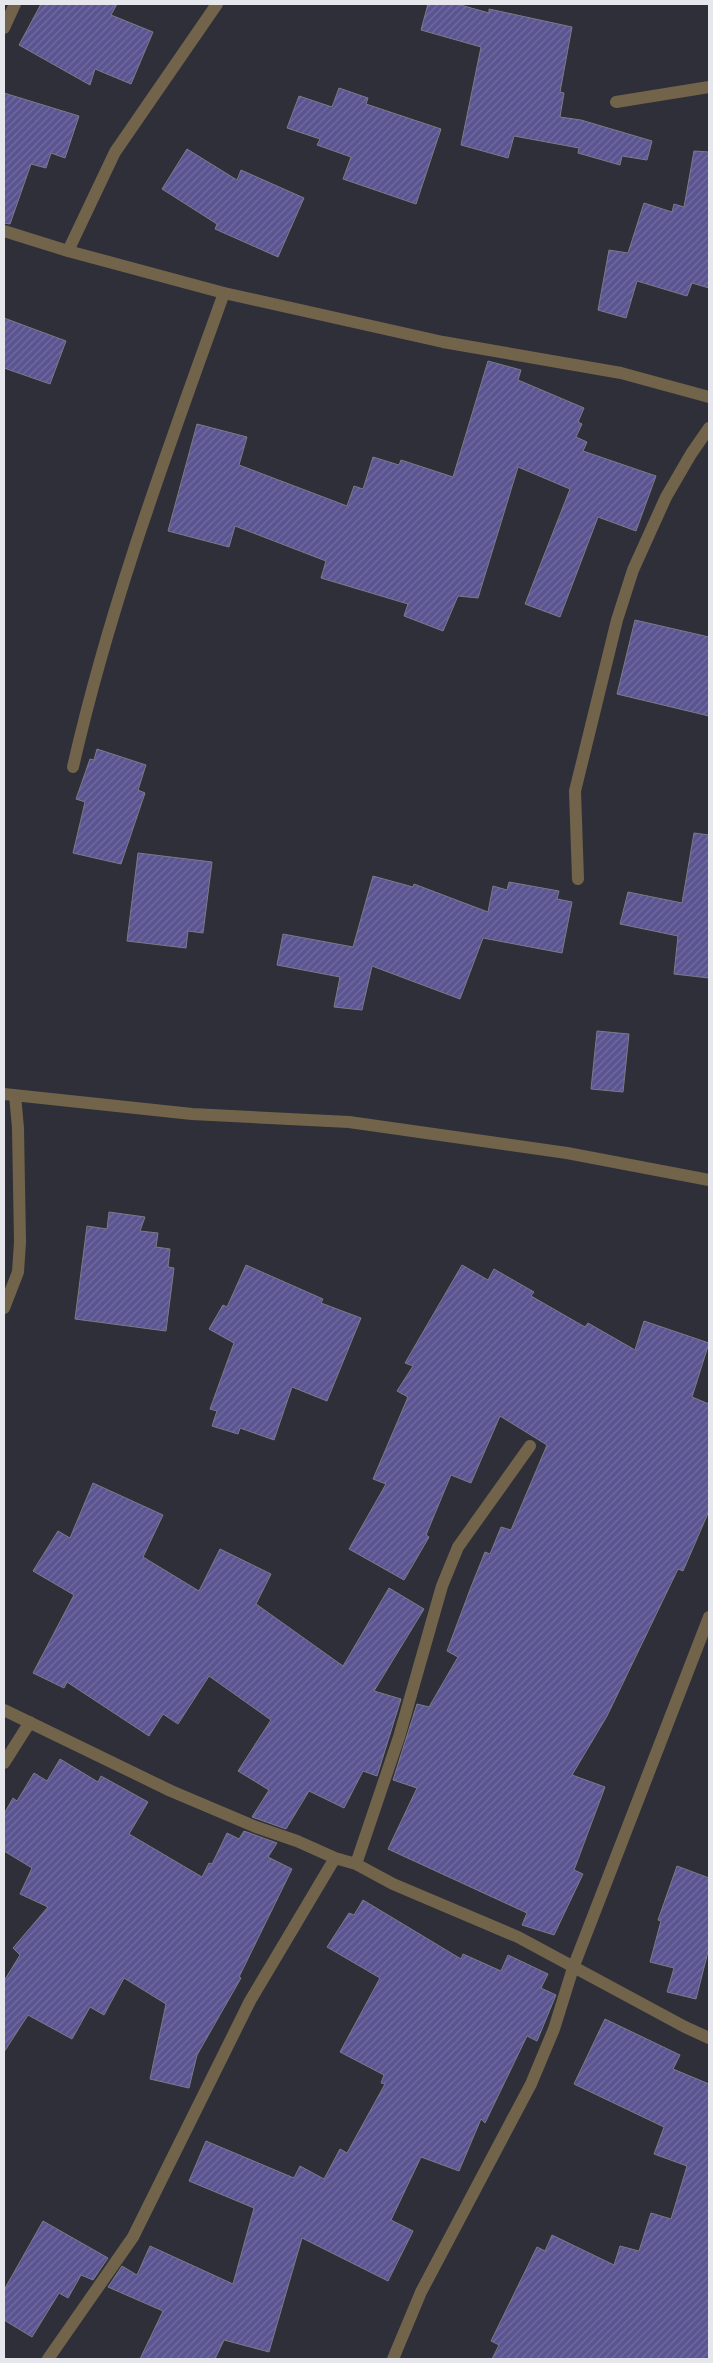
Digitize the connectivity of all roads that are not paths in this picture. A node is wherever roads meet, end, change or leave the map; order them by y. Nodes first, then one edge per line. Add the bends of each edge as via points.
1 (15, 4) edge
2 (217, 4) edge
3 (4, 28) edge
4 (709, 87) edge
5 (616, 102) dead end
6 (4, 231) edge
7 (68, 251) junction
8 (224, 293) junction
9 (709, 397) edge
10 (709, 428) edge
11 (72, 766) dead end
12 (578, 879) dead end
13 (9, 1094) edge
14 (709, 1180) edge
15 (4, 1308) edge
16 (530, 1446) dead end
17 (709, 1617) edge
18 (4, 1710) edge
19 (30, 1722) junction
20 (4, 1763) edge
21 (334, 1858) junction
22 (356, 1864) junction
23 (573, 1968) junction
24 (709, 2038) edge
25 (48, 2359) edge
26 (393, 2359) edge

1 - 3 street
2 - 7 street via 115,152
4 - 5 street
6 - 7 street
7 - 8 street
8 - 9 street via 443,342 621,373
8 - 11 street via 146,510 113,614
10 - 12 street via 666,498 634,570 617,620 575,791
13 - 14 street via 192,1114 349,1122 567,1153
13 - 15 street via 18,1128 20,1242 18,1272
16 - 22 street via 458,1547 442,1586 399,1737
17 - 23 street
18 - 19 street
19 - 20 street
19 - 21 street via 171,1791
21 - 22 street
21 - 25 street via 250,2000 133,2237
22 - 23 street via 393,1884 518,1937
23 - 24 street
23 - 26 street via 554,2029 531,2084 421,2292

